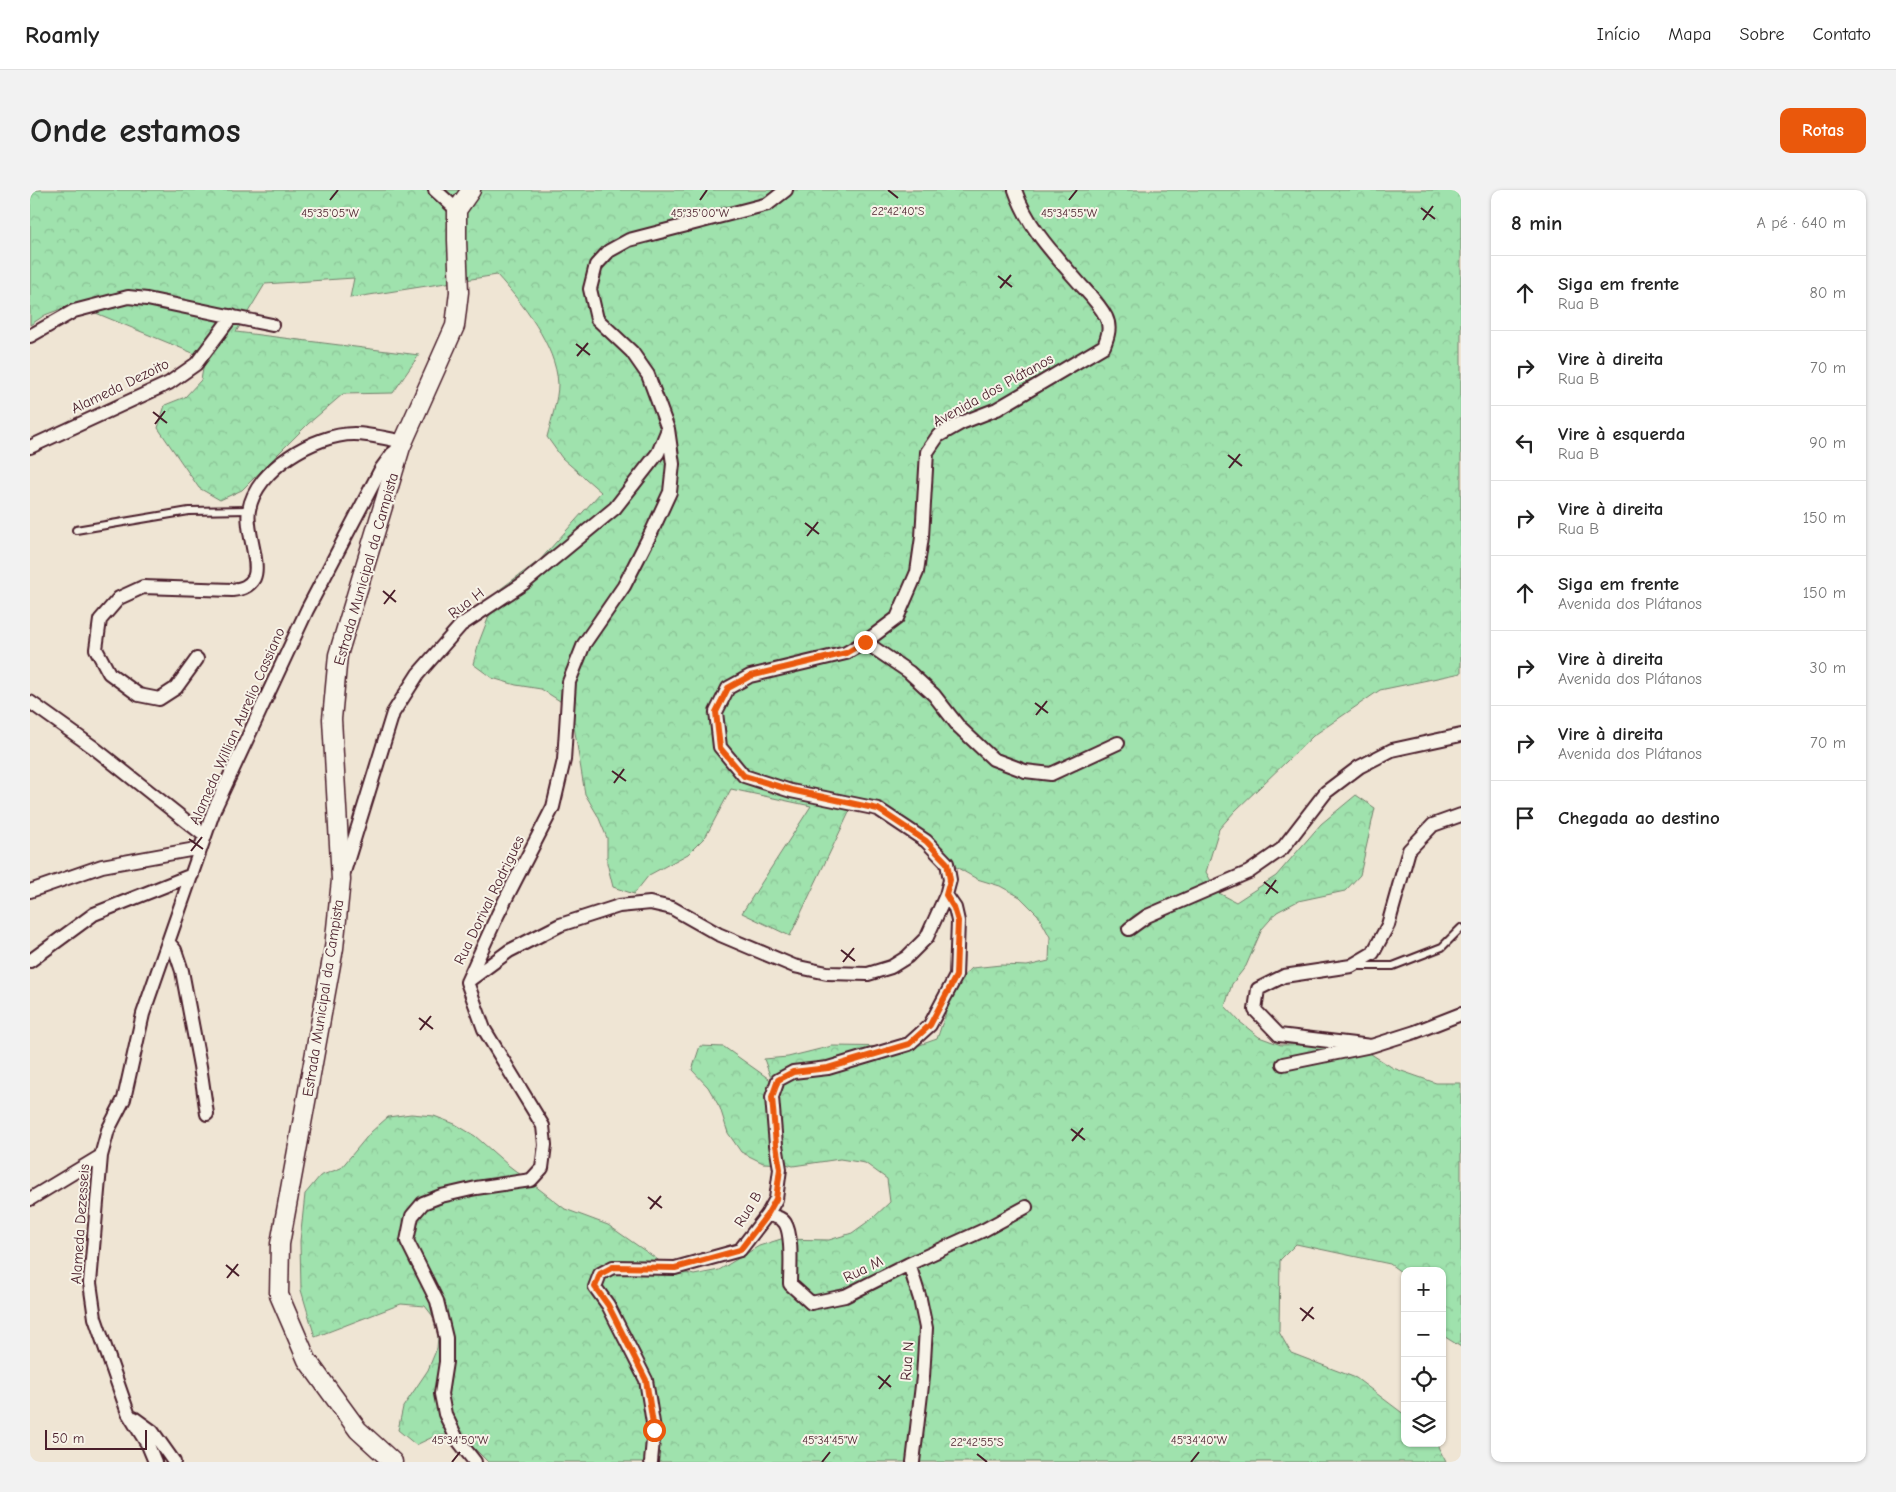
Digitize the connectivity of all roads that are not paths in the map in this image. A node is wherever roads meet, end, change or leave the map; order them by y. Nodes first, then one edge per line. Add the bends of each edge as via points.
1 (435, 190) edge
2 (471, 190) edge
3 (786, 190) edge
4 (1015, 190) edge
5 (457, 210) junction
6 (232, 316) junction
7 (272, 325) dead end
8 (30, 336) edge
9 (668, 429) junction
10 (402, 445) junction
11 (30, 446) edge
12 (248, 510) junction
13 (76, 530) dead end
14 (865, 642) junction
15 (197, 660) dead end
16 (30, 702) edge
17 (1461, 735) edge
18 (1118, 743) dead end
19 (1461, 815) edge
20 (203, 842) junction
21 (192, 875) junction
22 (342, 880) junction
23 (30, 891) edge
24 (946, 895) junction
25 (1461, 928) edge
26 (1129, 929) dead end
27 (168, 942) junction
28 (30, 961) edge
29 (1351, 966) junction
30 (467, 982) junction
31 (1461, 1014) edge
32 (1371, 1046) junction
33 (1283, 1064) dead end
34 (207, 1114) dead end
35 (101, 1156) junction
36 (30, 1199) edge
37 (1026, 1207) dead end
38 (767, 1215) junction
39 (909, 1264) junction
40 (128, 1413) junction
41 (155, 1462) edge
42 (174, 1462) edge
43 (394, 1462) edge
44 (475, 1462) edge
45 (652, 1462) edge
46 (913, 1462) edge

1 - 5 street
2 - 5 main road
3 - 9 street, Rua Dorival Rodrigues via 768,204 629,240 609,251 596,265 590,289 597,319 632,352 648,375
4 - 14 street, Avenida dos Plátanos via 1037,234 1107,317 1109,332 1104,346 998,409 938,436 927,452 917,572 897,618
5 - 10 main road, Estrada Municipal da Campista via 459,292 455,326
6 - 7 street
6 - 8 street via 128,297 74,311
6 - 11 street, Alameda Dezoito via 196,364 169,383
9 - 22 street, Rua H via 658,453 615,508 524,582 461,625 418,674 393,713
9 - 30 street, Rua Dorival Rodrigues via 673,464 670,492 624,586 584,644 569,682 564,760 553,807
10 - 12 street via 354,434 301,449 269,472 254,493
10 - 20 street, Alameda Willian Aurelio Cassiano via 381,469 307,610 214,810
10 - 22 main road, Estrada Municipal da Campista via 338,655 332,719
12 - 13 lane via 189,511
12 - 15 street via 256,564 254,578 245,588 143,588 119,598 100,620 96,649 109,673 139,695 159,698 176,688
14 - 18 street via 909,672 993,759 1025,771 1051,774
14 - 24 street, Avenida dos Plátanos via 846,653 750,676 728,688 716,712 720,748 744,776 878,809 926,841 947,863 950,880
16 - 20 street via 93,747
17 - 26 street via 1392,750 1359,767 1326,792 1282,849 1249,872 1147,916
19 - 29 street via 1433,825 1409,850 1388,925 1373,952
20 - 21 street, Alameda Willian Aurelio Cassiano
20 - 23 street via 102,866
21 - 27 street, Alameda Willian Aurelio Cassiano
21 - 28 street via 94,914
22 - 43 main road, Estrada Municipal da Campista via 334,948 280,1244 279,1295 317,1374 358,1430
24 - 30 street, Avenida dos Plátanos via 927,936 907,957 891,967 868,974 827,973 794,966 718,934 672,908 650,903 620,906 560,925 510,951
24 - 38 street, Rua B via 958,921 956,976 930,1025 909,1044 828,1068 793,1072 778,1080 772,1097 780,1169 776,1199
25 - 29 lane via 1442,947 1393,966
27 - 34 street via 182,971
27 - 35 street, Alameda Willian Aurelio Cassiano via 143,1014 124,1099 108,1130
29 - 32 street via 1284,976 1258,989 1254,1010 1279,1035
30 - 44 street, Rua Dorival Rodrigues via 484,1028 543,1126 545,1145 542,1168 531,1180 441,1196 423,1202 412,1216 407,1241 437,1301 446,1338 441,1394 445,1414
31 - 32 street
32 - 33 street
35 - 36 street
35 - 40 street, Alameda Dezesseis via 90,1283 95,1318
37 - 39 street, Rua M
38 - 39 street, Rua M via 778,1217 785,1223 789,1236 790,1284 811,1303 845,1296
38 - 45 street, Rua B via 740,1250 675,1268 613,1267 600,1274 595,1287 608,1305 646,1380 654,1430
39 - 46 street, Rua N via 926,1328
40 - 41 street, Alameda Dezesseis
40 - 42 street via 152,1431

